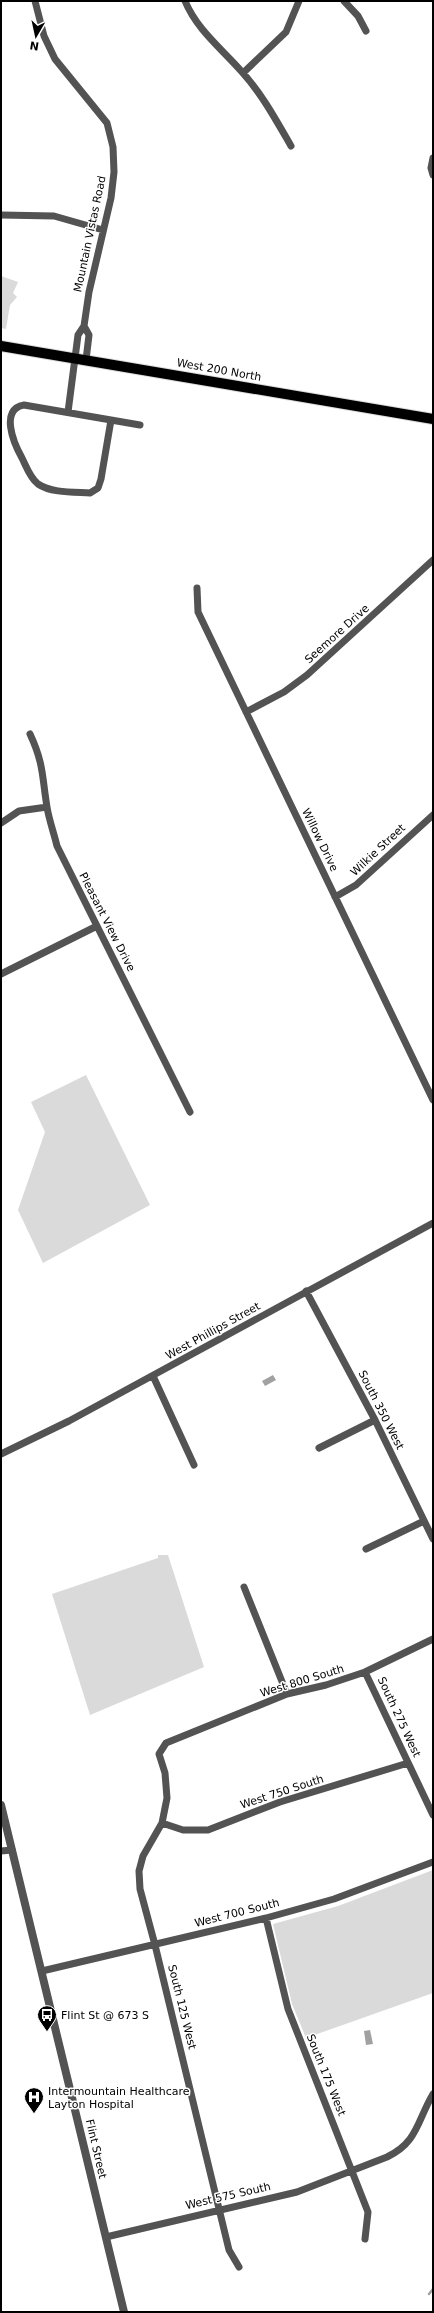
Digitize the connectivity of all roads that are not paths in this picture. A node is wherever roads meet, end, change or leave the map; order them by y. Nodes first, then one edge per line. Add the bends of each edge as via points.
1 (35, 1) edge
2 (185, 1) edge
3 (299, 1) edge
4 (344, 1) edge
5 (366, 31) dead end
6 (243, 73) junction
7 (291, 146) dead end
8 (432, 160) edge
9 (433, 175) edge
10 (1, 215) edge
11 (103, 230) junction
12 (84, 326) junction
13 (1, 346) edge
14 (74, 358) junction
15 (86, 360) junction
16 (68, 412) junction
17 (433, 419) edge
18 (111, 420) junction
19 (140, 425) dead end
20 (433, 560) edge
21 (197, 588) dead end
22 (246, 712) junction
23 (30, 734) dead end
24 (47, 807) junction
25 (433, 815) edge
26 (1, 823) edge
27 (335, 897) junction
28 (97, 926) junction
29 (1, 974) edge
30 (433, 1100) edge
31 (190, 1112) dead end
32 (433, 1223) edge
33 (306, 1291) junction
34 (153, 1376) junction
35 (375, 1420) junction
36 (319, 1448) dead end
37 (1, 1454) edge
38 (194, 1465) dead end
39 (424, 1521) junction
40 (433, 1539) edge
41 (366, 1548) dead end
42 (244, 1587) dead end
43 (433, 1639) edge
44 (365, 1672) junction
45 (287, 1694) junction
46 (158, 1754) joint
47 (408, 1763) junction
48 (1, 1805) edge
49 (433, 1815) edge
50 (162, 1823) junction
51 (12, 1850) junction
52 (1, 1851) edge
53 (433, 1862) edge
54 (266, 1918) junction
55 (155, 1945) junction
56 (42, 1971) junction
57 (433, 2094) edge
58 (353, 2170) junction
59 (219, 2210) junction
60 (106, 2237) junction
61 (365, 2239) dead end
62 (239, 2267) dead end
63 (124, 2312) edge

1 - 11 street, Mountain Vistas Road via 44,36 55,59 93,104 107,123 111,135 114,172
2 - 6 street via 196,23
3 - 6 street via 286,32
4 - 5 street via 358,16
6 - 7 street via 264,101
8 - 9 street
10 - 11 street via 54,216
11 - 12 street, Mountain Vistas Road
12 - 14 street, Mountain Vistas Road via 78,335
12 - 15 street, Mountain Vistas Road via 89,335
13 - 14 main road, West 200 North
14 - 15 main road, West 200 North
14 - 16 street, Mountain Vistas Road
15 - 17 main road, West 200 North
16 - 18 street
16 - 18 street via 24,405 17,406 10,412 8,426 13,442 34,481 48,488 90,493 94,491 101,479
18 - 19 street
20 - 22 street, Seemore Drive via 308,676
21 - 22 street, Willow Drive via 198,612
22 - 27 street, Willow Drive
23 - 24 street, Pleasant View Drive via 40,754
24 - 26 street via 19,811
24 - 28 street, Pleasant View Drive via 57,846
25 - 27 street, Wilkie Street via 356,885
27 - 30 street, Willow Drive
28 - 29 street
28 - 31 street, Pleasant View Drive
32 - 33 street, West Phillips Street
33 - 34 street, West Phillips Street
33 - 35 street, South 350 West
34 - 37 street, West Phillips Street
34 - 38 street
35 - 36 street
35 - 39 street, South 350 West
39 - 40 street, South 350 West
39 - 41 street
42 - 45 street
43 - 44 street, West 800 South
44 - 45 street, West 800 South
44 - 47 street, South 275 West
45 - 46 street, West 800 South via 166,1743
46 - 50 street, South 125 West via 165,1773 167,1798
47 - 49 street, South 275 West
47 - 50 street, West 750 South via 280,1802 208,1830 183,1830
48 - 51 street, Flint Street
50 - 55 street, South 125 West via 143,1856 139,1871 140,1889
51 - 52 street
51 - 56 street, Flint Street
53 - 54 street, West 700 South via 334,1899
54 - 55 street, West 700 South
54 - 58 street, South 175 West via 288,2009
55 - 56 street, West 700 South
55 - 59 street, South 125 West
56 - 60 street, Flint Street
57 - 58 street via 412,2139 401,2150
58 - 59 street, West 575 South via 297,2192
58 - 61 street, South 175 West via 368,2212
59 - 60 street, West 575 South
59 - 62 street, South 125 West via 229,2250
60 - 63 street, Flint Street

